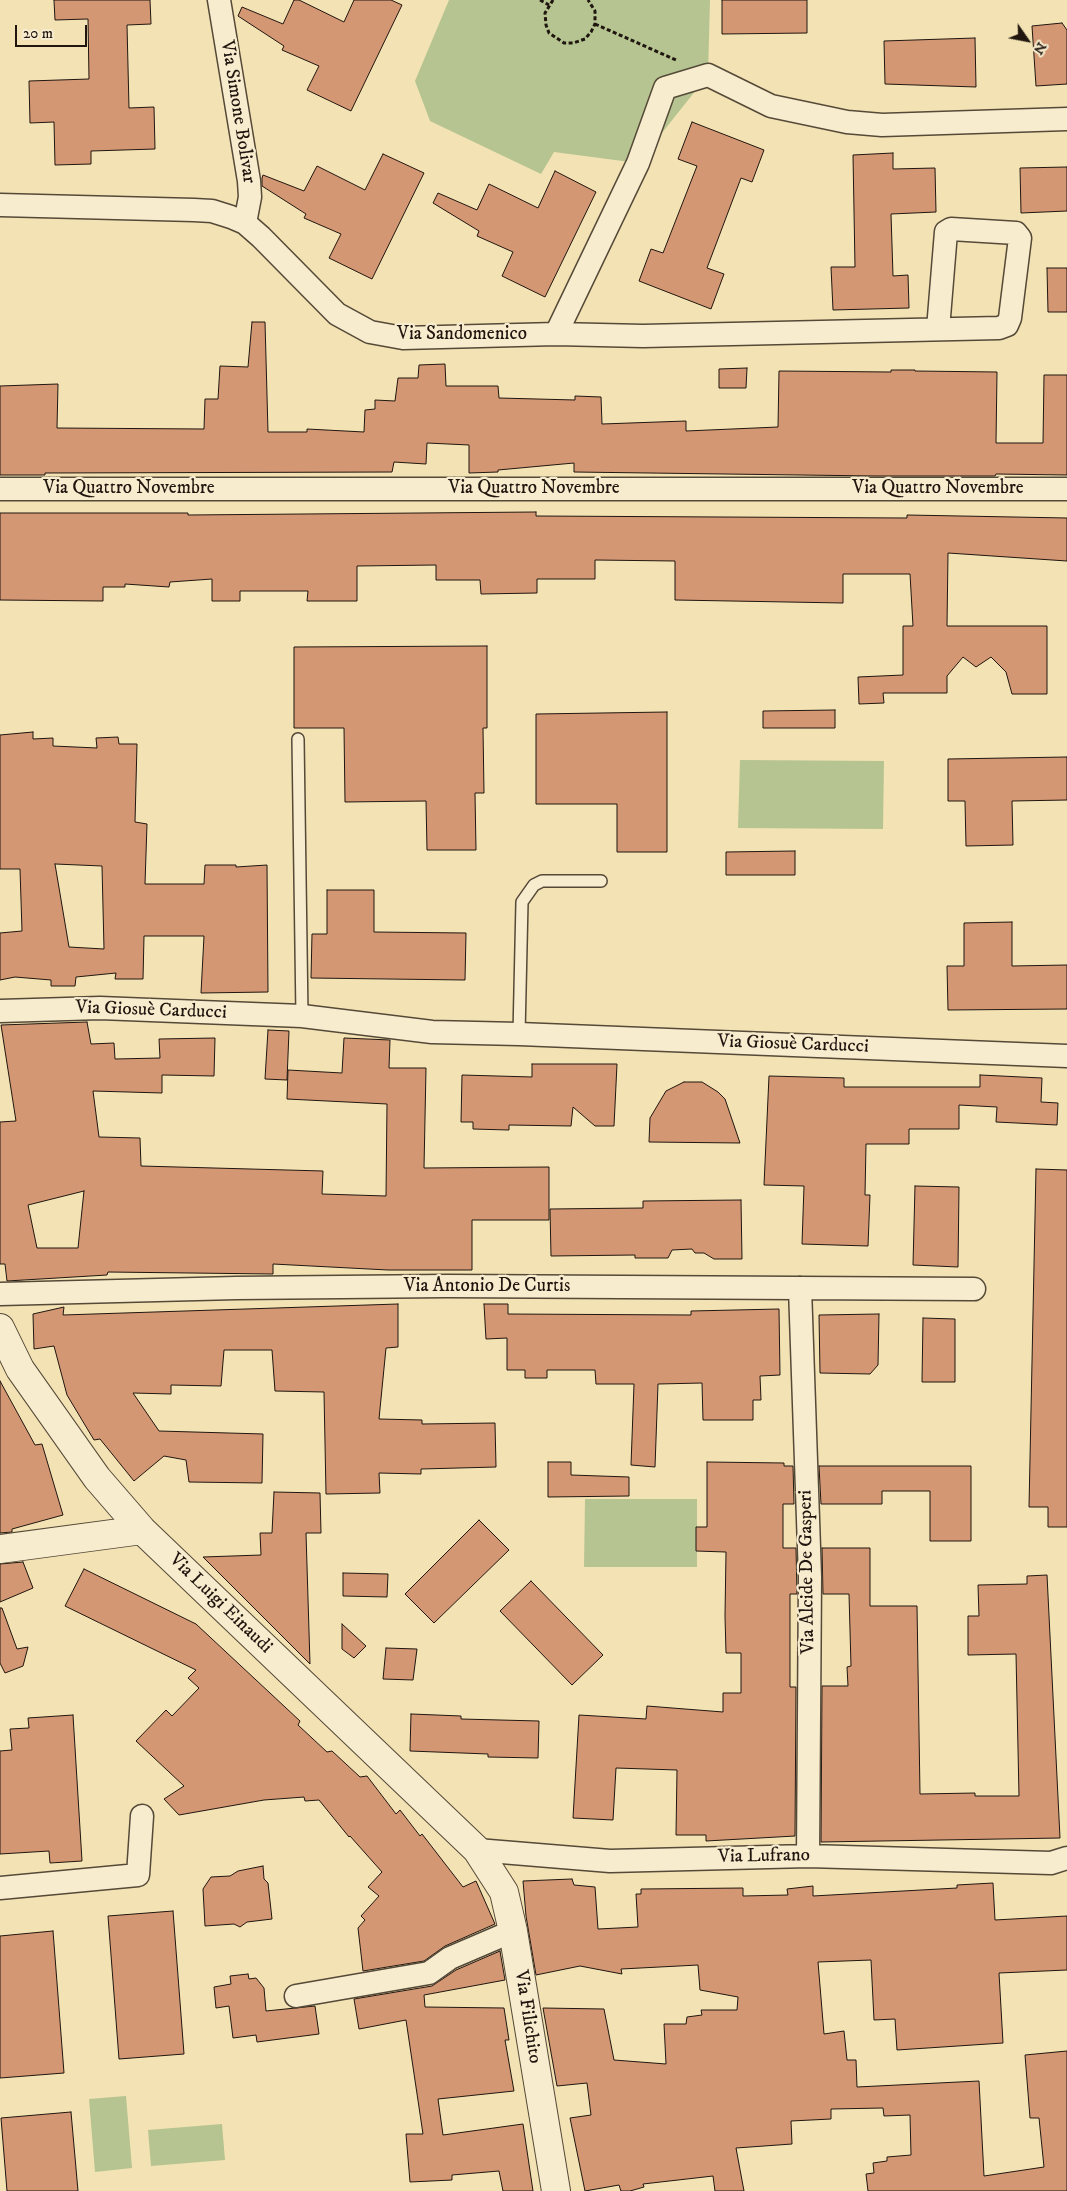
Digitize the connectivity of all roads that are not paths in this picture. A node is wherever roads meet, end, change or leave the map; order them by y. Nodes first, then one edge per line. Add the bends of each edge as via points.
1 (219, 0) edge
2 (1067, 119) edge
3 (0, 205) edge
4 (245, 223) junction
5 (938, 329) junction
6 (556, 334) junction
7 (0, 489) edge
8 (1067, 490) edge
9 (298, 739) dead end
10 (601, 881) dead end
11 (0, 1011) edge
12 (302, 1016) junction
13 (519, 1034) junction
14 (1067, 1056) edge
15 (800, 1288) junction
16 (974, 1289) dead end
17 (0, 1294) edge
18 (0, 1328) edge
19 (142, 1530) junction
20 (0, 1549) edge
21 (142, 1816) dead end
22 (477, 1850) junction
23 (808, 1856) junction
24 (1062, 1864) edge
25 (0, 1888) edge
26 (513, 1931) junction
27 (296, 1996) dead end
28 (556, 2191) edge

1 - 4 street, Via Simone Bolivar via 249,181 250,197
2 - 6 street via 918,126 847,122 771,106 708,75 665,88 638,163
3 - 4 street, Via Sandomenico via 203,210
4 - 6 street, Via Sandomenico via 337,314 370,332 403,338
5 - 5 street, Via Sandomenico via 946,232 952,229 1016,233 1020,238 1007,325 1000,328
5 - 6 street, Via Sandomenico via 643,336
7 - 8 street, Via Quattro Novembre
9 - 12 lane
10 - 13 lane via 542,881 534,885 522,902
11 - 12 street, Via Giosuè Carducci via 100,1008
12 - 13 street, Via Giosuè Carducci via 432,1032
13 - 14 street, Via Giosuè Carducci
15 - 16 street, Via Antonio De Curtis
15 - 17 street, Via Antonio De Curtis via 428,1286
15 - 23 street, Via Alcide De Gasperi via 810,1577
18 - 19 street, Via Luigi Einaudi via 20,1369 97,1478
19 - 20 street
19 - 22 street, Via Luigi Einaudi
21 - 25 street via 138,1876
22 - 23 street, Via Lufrano via 610,1861
22 - 26 street, Via Filichito via 504,1892
23 - 24 street, Via Lufrano
26 - 27 street via 450,1958 429,1973
26 - 28 street, Via Filichito

